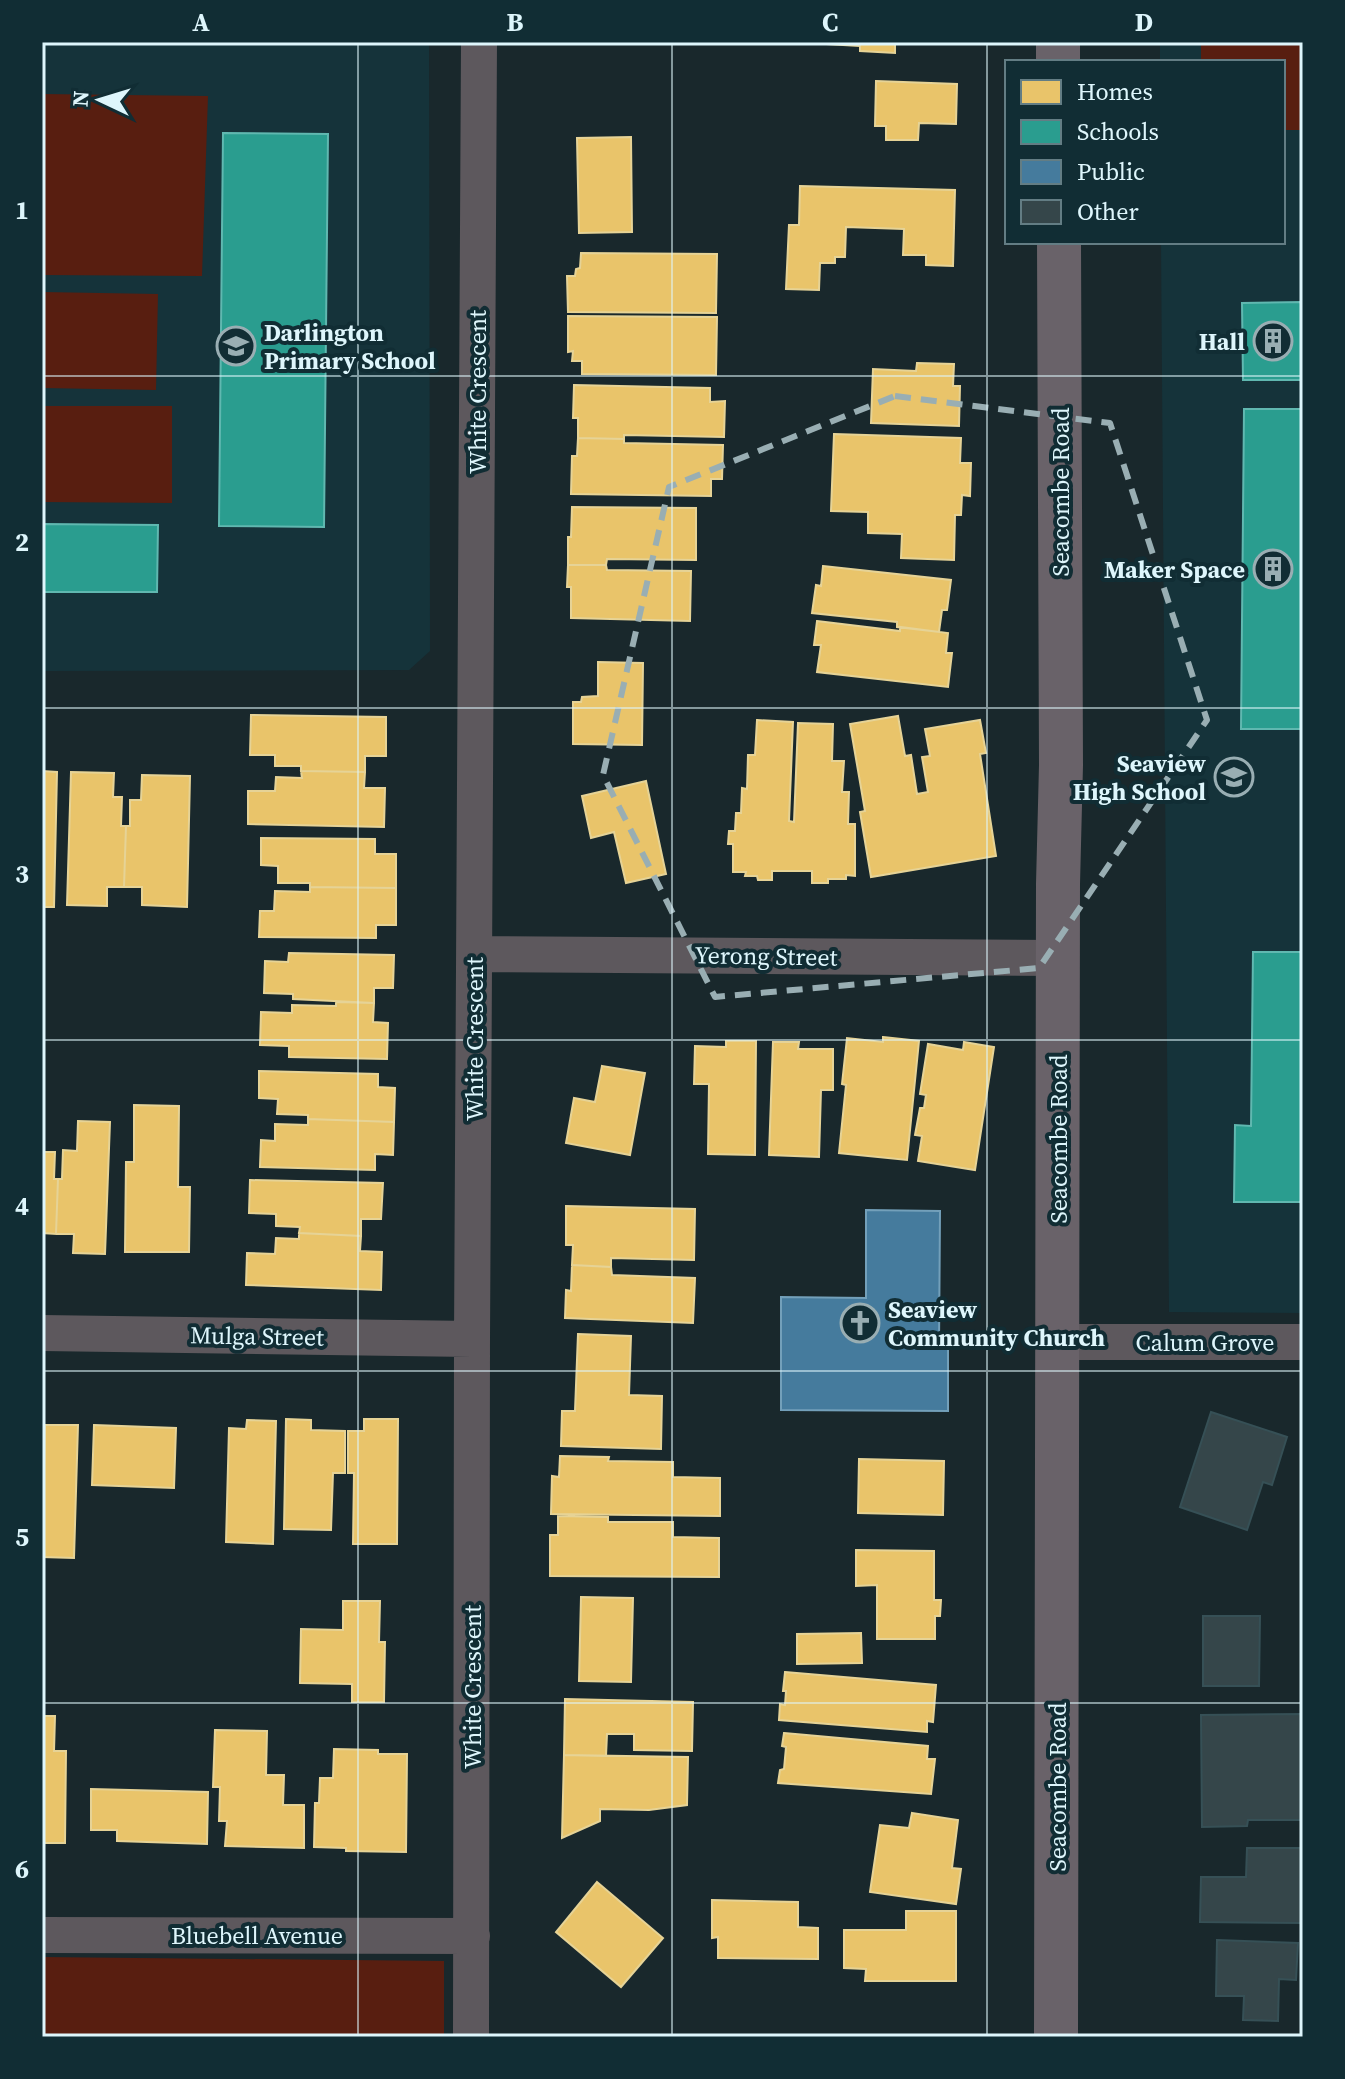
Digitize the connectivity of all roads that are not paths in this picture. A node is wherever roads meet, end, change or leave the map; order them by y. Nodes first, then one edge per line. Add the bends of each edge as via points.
1 (479, 42) edge
2 (1059, 244) edge
3 (475, 954) junction
4 (1058, 958) junction
5 (42, 1333) edge
6 (472, 1339) junction
7 (1058, 1342) junction
8 (1303, 1342) edge
9 (42, 1935) edge
10 (472, 1936) junction
11 (471, 2037) edge
12 (1056, 2037) edge

1 - 3 street, White Crescent
2 - 4 main road, Seacombe Road
3 - 4 street, Yerong Street
3 - 6 street, White Crescent
4 - 7 main road, Seacombe Road
5 - 6 street, Mulga Street
6 - 10 street, White Crescent
7 - 8 street, Calum Grove
7 - 12 main road, Seacombe Road
9 - 10 street, Bluebell Avenue
10 - 11 street, White Crescent

